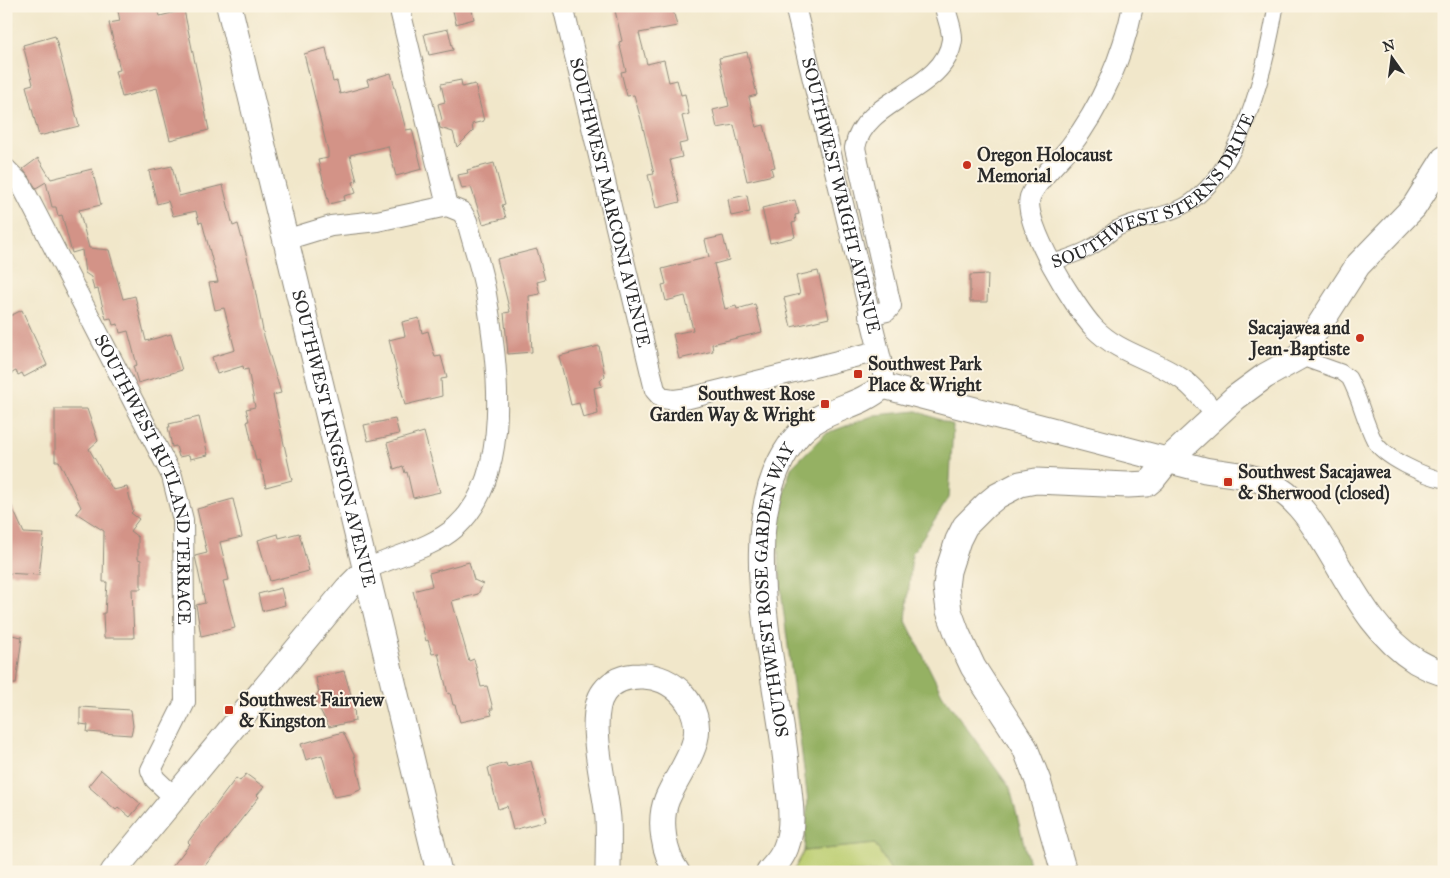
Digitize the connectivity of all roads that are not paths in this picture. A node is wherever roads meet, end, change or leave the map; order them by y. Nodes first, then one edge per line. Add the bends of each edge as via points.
1 (230, 6) edge
2 (399, 6) edge
3 (563, 6) edge
4 (795, 6) edge
5 (945, 6) edge
6 (1133, 6) edge
7 (1276, 6) edge
8 (1444, 159) edge
9 (6, 169) edge
10 (447, 206) junction
11 (285, 240) junction
12 (1051, 264) junction
13 (869, 315) junction
14 (878, 351) junction
15 (1299, 357) junction
16 (883, 386) junction
17 (1216, 415) junction
18 (1169, 459) junction
19 (1444, 480) edge
20 (367, 569) junction
21 (1444, 673) edge
22 (175, 798) junction
23 (113, 872) edge
24 (439, 872) edge
25 (608, 872) edge
26 (678, 872) edge
27 (769, 872) edge
28 (1064, 872) edge

1 - 11 street, SOUTHWEST KINGSTON AVENUE
2 - 10 street
3 - 14 street, SOUTHWEST MARCONI AVENUE via 655,390 662,398 689,398
4 - 13 street, SOUTHWEST WRIGHT AVENUE
5 - 13 street via 952,40 942,63 927,79 876,114 860,130 856,141 890,306 887,311
6 - 12 street via 1130,24 1094,114 1030,197 1031,218
7 - 12 street, SOUTHWEST STERNS DRIVE via 1255,100 1237,141 1208,187 1192,202 1165,215 1118,228 1092,247
8 - 15 street via 1414,207 1358,265
9 - 22 street, SOUTHWEST RUTLAND TERRACE via 21,184 172,476 179,496 184,520 185,702 151,770 155,779
10 - 11 street via 377,221 331,226
10 - 20 street via 462,212 467,220 486,293 496,375 497,417 491,458 482,490 473,507 454,528 430,544
11 - 20 street, SOUTHWEST KINGSTON AVENUE
12 - 17 street, SOUTHWEST STERNS DRIVE via 1094,328 1114,345 1182,379
13 - 14 street, SOUTHWEST WRIGHT AVENUE
14 - 16 street, SOUTHWEST WRIGHT AVENUE via 885,378
15 - 17 street via 1252,384
15 - 19 street via 1349,378 1374,442 1383,451 1426,476
16 - 18 street
16 - 27 street, SOUTHWEST ROSE GARDEN WAY via 871,397 825,413 799,435 773,478 763,529 762,602 786,757 791,813 788,843 780,860
17 - 18 street
18 - 21 street via 1205,470 1258,479 1285,494 1313,524 1359,600 1386,637 1404,653 1430,669
18 - 28 street via 1147,484 1036,481 1007,490 975,515 951,556 946,586 949,611 957,634 973,666 1025,748 1038,781
20 - 22 street via 347,588
20 - 24 street, SOUTHWEST KINGSTON AVENUE
22 - 23 street
25 - 26 street via 608,818 597,750 596,708 603,692 616,681 649,675 679,688 695,720 695,741 666,801 663,828 666,848

